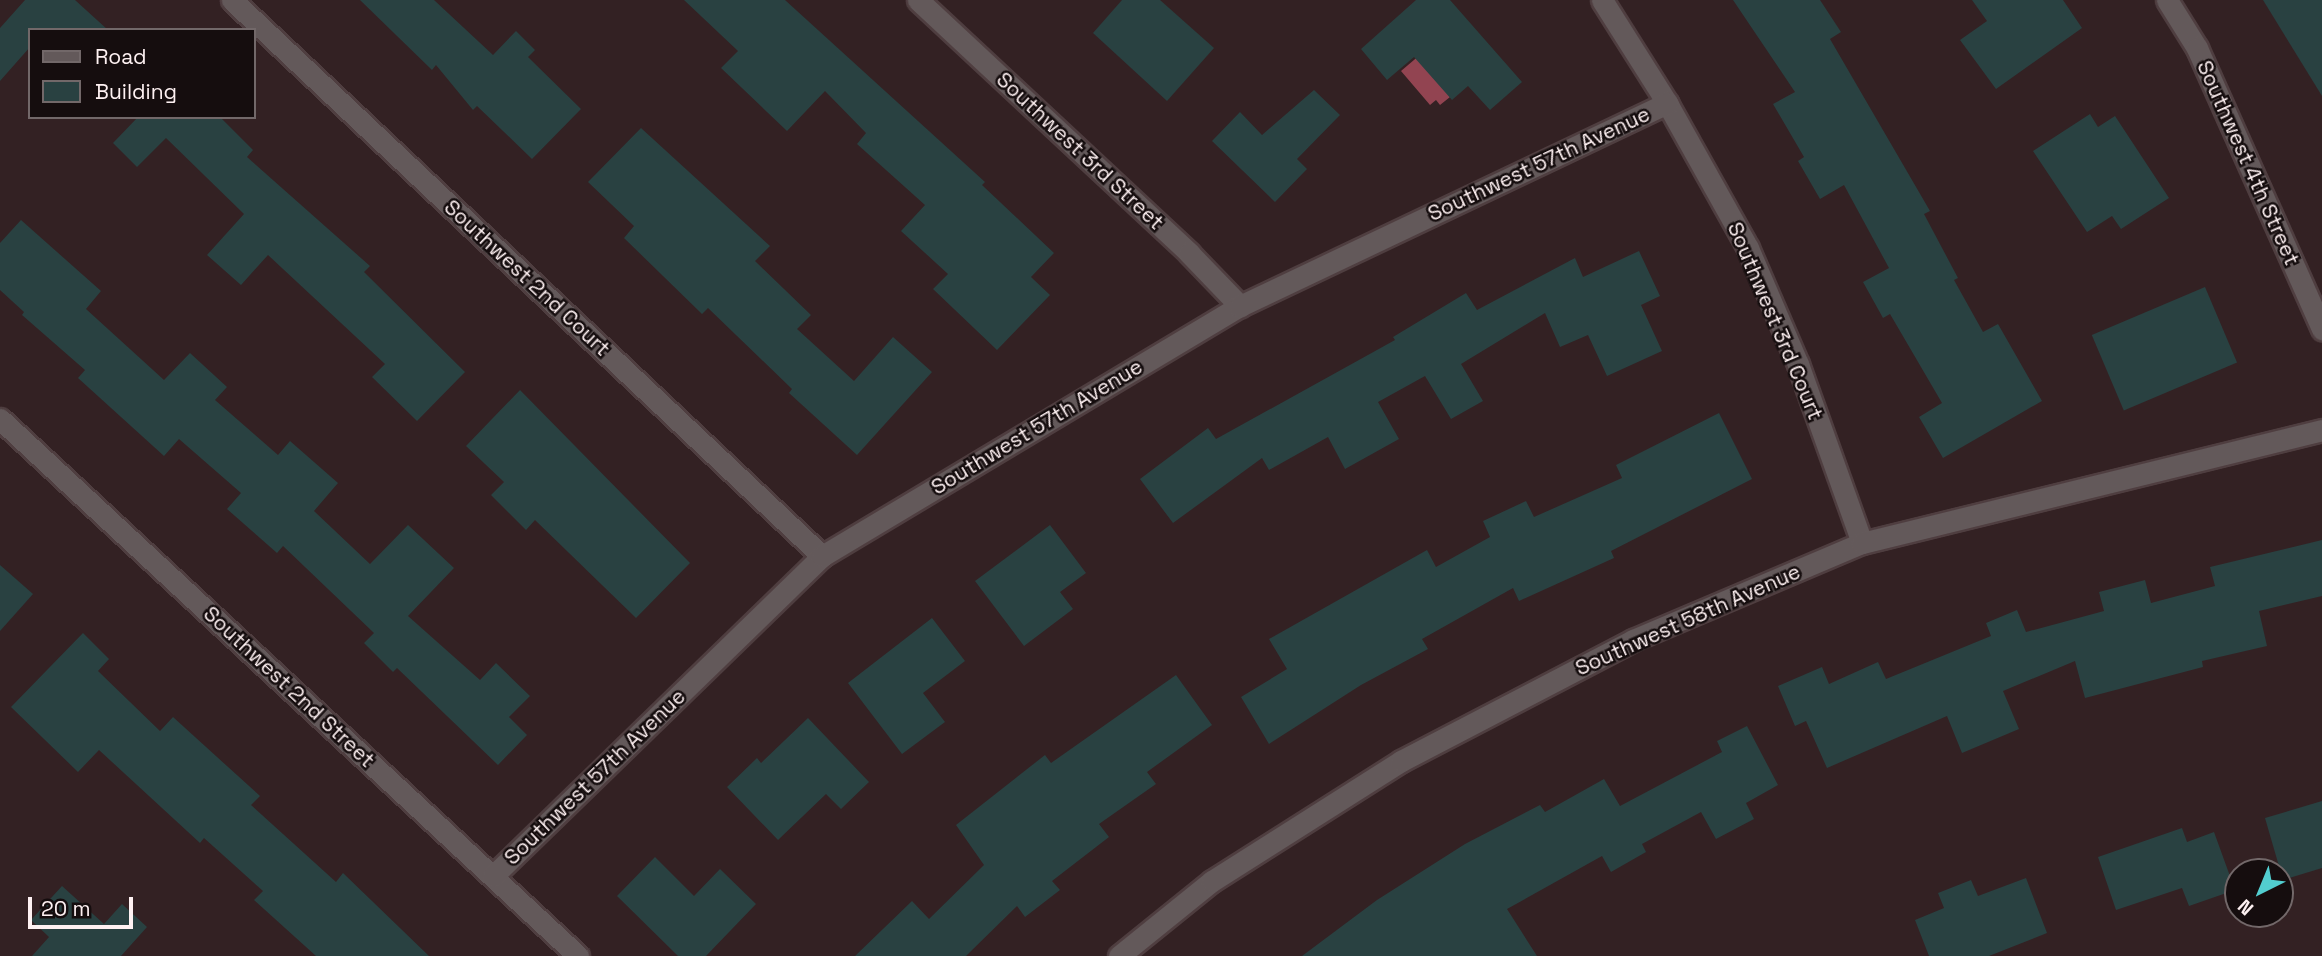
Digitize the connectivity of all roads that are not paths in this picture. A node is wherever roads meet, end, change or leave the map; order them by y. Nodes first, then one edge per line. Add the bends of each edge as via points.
1 (232, 0) edge
2 (918, 0) edge
3 (1602, 0) edge
4 (2167, 0) edge
5 (1667, 103) junction
6 (1240, 306) junction
7 (2322, 329) edge
8 (0, 419) edge
9 (2322, 430) edge
10 (1862, 543) junction
11 (822, 556) junction
12 (493, 876) junction
13 (578, 956) edge
14 (1119, 956) edge

1 - 11 street, Southwest 2nd Court
2 - 6 street, Southwest 3rd Street
3 - 5 street, Southwest 3rd Court
4 - 7 street, Southwest 4th Street via 2197,48
5 - 6 street, Southwest 57th Avenue
5 - 10 street, Southwest 3rd Court via 1748,248 1798,364
6 - 11 street, Southwest 57th Avenue
8 - 12 street, Southwest 2nd Street
9 - 10 street, Southwest 58th Avenue
10 - 14 street, Southwest 58th Avenue via 1633,640 1401,761 1212,881
11 - 12 street, Southwest 57th Avenue
12 - 13 street, Southwest 2nd Street

